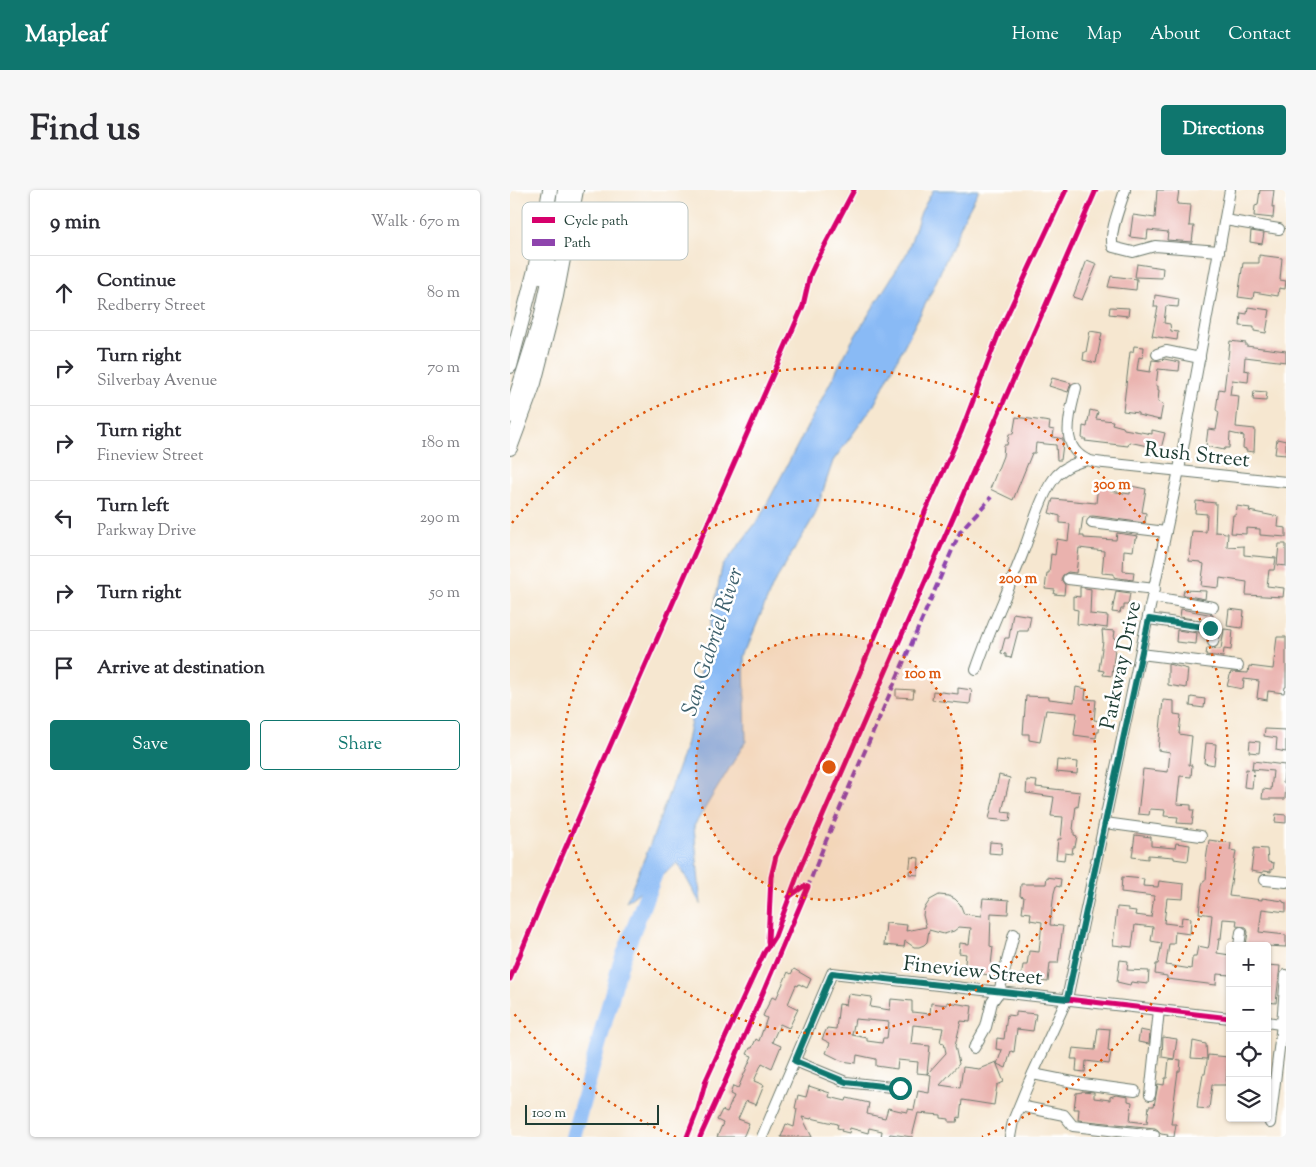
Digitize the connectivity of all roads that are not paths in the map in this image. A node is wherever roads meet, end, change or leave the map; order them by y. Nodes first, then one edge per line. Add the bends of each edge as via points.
1 (1125, 190) edge
2 (1230, 190) edge
3 (1225, 220) junction
4 (1280, 229) dead end
5 (1219, 251) junction
6 (538, 260) edge
7 (547, 260) edge
8 (554, 260) edge
9 (563, 260) edge
10 (1157, 354) dead end
11 (1200, 358) junction
12 (510, 366) edge
13 (1076, 388) dead end
14 (510, 397) edge
15 (510, 416) edge
16 (510, 448) edge
17 (1088, 460) junction
18 (1179, 470) junction
19 (1286, 482) edge
20 (1092, 523) dead end
21 (1166, 532) junction
22 (1068, 579) dead end
23 (1154, 593) junction
24 (1213, 607) dead end
25 (1149, 619) junction
26 (1214, 642) dead end
27 (1141, 654) junction
28 (1238, 666) dead end
29 (976, 670) dead end
30 (1105, 824) junction
31 (1202, 836) dead end
32 (1265, 880) dead end
33 (1286, 882) edge
34 (1240, 932) dead end
35 (1014, 934) dead end
36 (1239, 942) edge
37 (1286, 975) edge
38 (999, 992) junction
39 (1067, 999) junction
40 (1159, 1010) junction
41 (1226, 1018) edge
42 (1271, 1022) edge
43 (1284, 1024) edge
44 (974, 1048) dead end
45 (795, 1061) junction
46 (1033, 1074) junction
47 (900, 1088) dead end
48 (1135, 1091) dead end
49 (1150, 1095) dead end
50 (1020, 1106) junction
51 (1270, 1123) dead end
52 (1154, 1135) dead end
53 (762, 1137) edge
54 (1010, 1137) edge

1 - 5 street via 1114,230 1113,247 1133,252 1155,246
2 - 3 street, Parkway Drive
3 - 4 street
3 - 5 street, Parkway Drive
5 - 11 street, Parkway Drive
6 - 12 highway
7 - 14 highway via 534,320
8 - 15 highway via 541,318
9 - 16 highway via 534,383
10 - 11 street via 1166,351
11 - 18 street, Parkway Drive
13 - 17 street via 1067,430 1072,445
17 - 18 street, Rush Street
17 - 29 street via 1068,467 1048,488
18 - 19 street, Rush Street
18 - 21 street, Parkway Drive
20 - 21 street
21 - 23 street, Parkway Drive
22 - 23 street
23 - 24 street
23 - 25 street, Parkway Drive
25 - 26 street via 1210,628 1215,634
25 - 27 street, Parkway Drive
27 - 28 street
27 - 30 street, Parkway Drive
30 - 31 street
30 - 39 street, Parkway Drive
32 - 33 street
34 - 36 street
35 - 38 street
37 - 43 street
38 - 39 street, Fineview Street
38 - 44 street
38 - 45 street, Fineview Street via 832,973
39 - 40 street, Fineview Street
39 - 46 street, Parkway Drive
40 - 41 street, Fineview Street
40 - 49 street
42 - 43 street
43 - 51 street
45 - 47 street via 846,1082
45 - 53 street
46 - 48 street
46 - 50 street, Parkway Drive
50 - 52 street via 1064,1115 1072,1126
50 - 54 street, Parkway Drive

